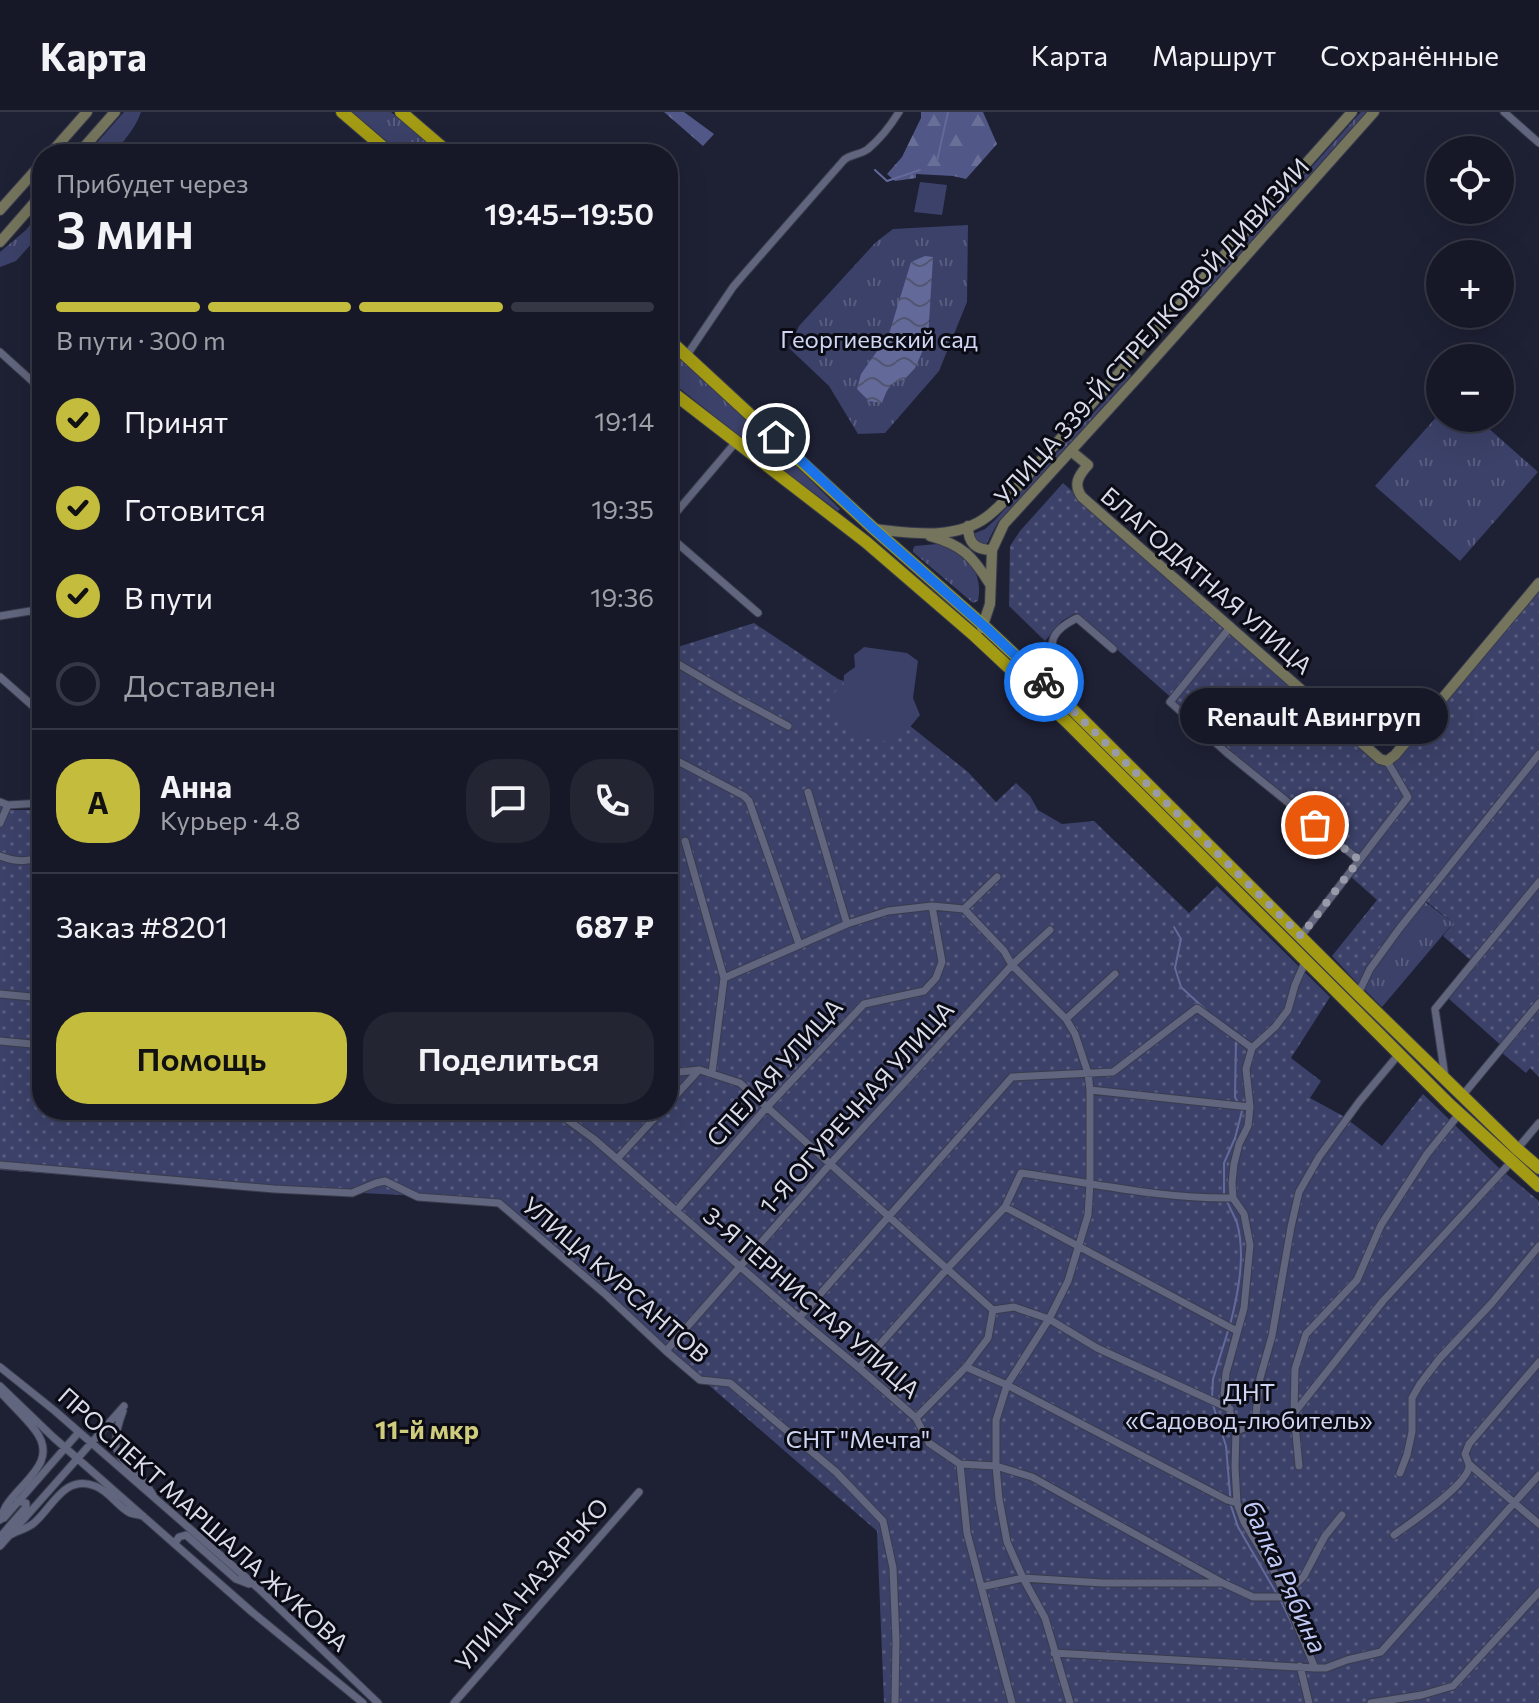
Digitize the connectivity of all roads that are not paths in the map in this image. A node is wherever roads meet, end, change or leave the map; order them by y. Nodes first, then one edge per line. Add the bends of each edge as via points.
1 (87, 112) edge
2 (115, 112) edge
3 (342, 112) edge
4 (401, 112) edge
5 (899, 112) edge
6 (1352, 112) edge
7 (1374, 112) edge
8 (1504, 112) edge
9 (1539, 143) edge
10 (59, 144) edge
11 (87, 144) edge
12 (379, 144) edge
13 (438, 144) edge
14 (32, 174) edge
15 (32, 205) edge
16 (0, 210) edge
17 (0, 242) edge
18 (1143, 346) junction
19 (678, 347) edge
20 (0, 352) edge
21 (687, 355) junction
22 (1156, 358) junction
23 (1127, 364) junction
24 (1139, 376) junction
25 (32, 381) edge
26 (678, 397) edge
27 (736, 442) junction
28 (1071, 451) junction
29 (678, 510) edge
30 (968, 526) junction
31 (874, 529) junction
32 (925, 534) junction
33 (678, 544) edge
34 (992, 550) junction
35 (1539, 583) edge
36 (991, 585) junction
37 (32, 611) edge
38 (758, 613) dead end
39 (0, 616) edge
40 (1231, 626) junction
41 (979, 631) junction
42 (1113, 649) dead end
43 (678, 664) edge
44 (0, 677) edge
45 (1049, 687) junction
46 (32, 705) edge
47 (788, 726) dead end
48 (1539, 754) edge
49 (678, 761) edge
50 (1387, 761) junction
51 (808, 792) dead end
52 (4, 803) edge
53 (32, 803) edge
54 (0, 823) edge
55 (685, 841) dead end
56 (0, 856) edge
57 (32, 860) edge
58 (1359, 860) junction
59 (997, 877) dead end
60 (1539, 882) edge
61 (1531, 892) junction
62 (1539, 897) edge
63 (932, 906) junction
64 (964, 909) junction
65 (847, 924) junction
66 (1050, 930) dead end
67 (1301, 936) junction
68 (799, 944) junction
69 (1306, 960) junction
70 (1012, 965) junction
71 (1115, 974) dead end
72 (724, 978) junction
73 (0, 994) edge
74 (1358, 994) junction
75 (32, 997) edge
76 (1539, 1003) edge
77 (1066, 1019) junction
78 (0, 1041) edge
79 (32, 1044) edge
80 (1252, 1048) junction
81 (1399, 1054) junction
82 (700, 1070) junction
83 (678, 1072) edge
84 (712, 1073) junction
85 (1088, 1073) junction
86 (1445, 1079) junction
87 (1090, 1090) junction
88 (678, 1093) edge
89 (1462, 1096) junction
90 (767, 1107) junction
91 (1250, 1107) junction
92 (1459, 1114) junction
93 (568, 1120) edge
94 (653, 1120) edge
95 (1539, 1123) edge
96 (1517, 1149) junction
97 (617, 1159) junction
98 (1511, 1162) junction
99 (831, 1163) junction
100 (0, 1165) edge
101 (1539, 1168) edge
102 (1090, 1183) junction
103 (1539, 1186) edge
104 (1233, 1198) junction
105 (1005, 1207) junction
106 (676, 1211) junction
107 (889, 1216) junction
108 (1539, 1246) edge
109 (1079, 1247) junction
110 (739, 1267) junction
111 (946, 1270) junction
112 (993, 1310) junction
113 (799, 1318) junction
114 (1049, 1319) junction
115 (1237, 1331) junction
116 (666, 1351) junction
117 (1539, 1362) edge
118 (0, 1367) edge
119 (966, 1367) junction
120 (859, 1368) junction
121 (1007, 1385) junction
122 (0, 1389) edge
123 (1230, 1409) junction
124 (1294, 1413) junction
125 (916, 1418) junction
126 (1236, 1431) junction
127 (79, 1432) junction
128 (91, 1443) junction
129 (66, 1447) junction
130 (78, 1458) junction
131 (960, 1464) junction
132 (1470, 1465) junction
133 (996, 1466) junction
134 (1299, 1466) dead end
135 (1400, 1473) dead end
136 (1539, 1475) edge
137 (639, 1492) dead end
138 (156, 1500) junction
139 (18, 1501) junction
140 (1515, 1502) junction
141 (1237, 1503) junction
142 (1342, 1515) dead end
143 (145, 1517) junction
144 (0, 1521) edge
145 (1539, 1524) edge
146 (10, 1535) junction
147 (1394, 1535) dead end
148 (0, 1537) edge
149 (175, 1543) junction
150 (0, 1546) edge
151 (1023, 1578) junction
152 (1223, 1583) junction
153 (981, 1587) junction
154 (258, 1588) junction
155 (1539, 1592) edge
156 (1284, 1597) junction
157 (1054, 1653) junction
158 (1300, 1666) junction
159 (1315, 1668) junction
160 (363, 1703) edge
161 (378, 1703) edge
162 (454, 1703) edge
163 (895, 1703) edge
164 (1012, 1703) edge
165 (1070, 1703) edge
166 (1309, 1703) edge
167 (1371, 1703) edge

1 - 10 main road
2 - 11 main road
3 - 12 highway
4 - 13 highway
5 - 21 street via 867,150 844,160 733,287
6 - 18 main road, УЛИЦА 339-Й СТРЕЛКОВОЙ ДИВИЗИИ
7 - 22 main road, УЛИЦА 339-Й СТРЕЛКОВОЙ ДИВИЗИИ
8 - 9 street
14 - 16 main road
15 - 17 main road
18 - 22 main road via 1145,356
18 - 23 main road, УЛИЦА 339-Й СТРЕЛКОВОЙ ДИВИЗИИ
19 - 21 highway
20 - 25 street
21 - 31 highway
22 - 24 main road, УЛИЦА 339-Й СТРЕЛКОВОЙ ДИВИЗИИ
23 - 24 main road via 1137,366
23 - 30 main road, УЛИЦА 339-Й СТРЕЛКОВОЙ ДИВИЗИИ via 1003,503
24 - 28 main road, УЛИЦА 339-Й СТРЕЛКОВОЙ ДИВИЗИИ
26 - 27 highway
27 - 29 street
27 - 41 highway
28 - 34 main road, УЛИЦА 339-Й СТРЕЛКОВОЙ ДИВИЗИИ via 1004,524
28 - 40 main road, БЛАГОДАТНАЯ УЛИЦА via 1088,465 1078,475 1082,497
30 - 32 main road, УЛИЦА 339-Й СТРЕЛКОВОЙ ДИВИЗИИ
30 - 34 main road via 973,545
31 - 32 main road, УЛИЦА 339-Й СТРЕЛКОВОЙ ДИВИЗИИ
31 - 41 highway
32 - 36 main road via 966,551
33 - 38 street
34 - 36 main road, УЛИЦА 339-Й СТРЕЛКОВОЙ ДИВИЗИИ
35 - 50 main road
36 - 41 main road, УЛИЦА 339-Й СТРЕЛКОВОЙ ДИВИЗИИ
37 - 39 street
40 - 50 main road, БЛАГОДАТНАЯ УЛИЦА via 1371,753
40 - 58 street via 1170,702
41 - 45 highway
41 - 69 highway
42 - 45 street via 1077,618 1063,625 1052,643 1061,673
43 - 47 street
44 - 46 street
45 - 67 highway
48 - 74 street via 1392,939
49 - 68 street via 749,801
50 - 58 street, БЛАГОДАТНАЯ УЛИЦА via 1408,797
51 - 65 street
52 - 53 street
52 - 54 street
55 - 72 street
56 - 57 street
58 - 67 street, БЛАГОДАТНАЯ УЛИЦА
59 - 64 street
60 - 61 street
61 - 62 street
61 - 86 street via 1435,1009
63 - 64 street
63 - 65 street via 888,911
63 - 90 street, СПЕЛАЯ УЛИЦА via 942,962 936,978 924,991 864,1004
64 - 70 street
65 - 68 street
66 - 70 street, 1-Я ОГУРЕЧНАЯ УЛИЦА
67 - 74 highway
68 - 72 street
69 - 80 street via 1288,1010
69 - 81 highway
70 - 77 street
70 - 99 street, 1-Я ОГУРЕЧНАЯ УЛИЦА
71 - 77 street
72 - 84 street
73 - 75 street
74 - 86 highway
76 - 89 street
77 - 85 street
78 - 79 street
80 - 85 street via 1197,1008 1113,1072
80 - 91 street via 1246,1069
81 - 92 highway
81 - 126 street via 1319,1157 1299,1192 1255,1424
82 - 83 street
82 - 84 street
82 - 88 street
84 - 90 street via 740,1083
85 - 87 street
85 - 107 street via 1012,1077
86 - 89 highway
87 - 91 street
87 - 102 street
89 - 96 highway
90 - 99 street
90 - 106 street, СПЕЛАЯ УЛИЦА
91 - 104 street via 1234,1164
92 - 98 highway
92 - 124 street via 1381,1225 1357,1280 1306,1334 1295,1369
93 - 97 street, 3-Я ТЕРНИСТАЯ УЛИЦА
94 - 97 street
95 - 96 street
96 - 101 highway
97 - 106 street, 3-Я ТЕРНИСТАЯ УЛИЦА
98 - 103 highway
98 - 124 street via 1383,1301
99 - 107 street
99 - 110 street, 1-Я ОГУРЕЧНАЯ УЛИЦА
100 - 116 street, УЛИЦА КУРСАНТОВ via 352,1193 385,1181 418,1197 499,1203
102 - 104 street via 1147,1194
102 - 105 street via 1021,1173
102 - 109 street
104 - 115 street via 1244,1214 1250,1245
105 - 109 street
105 - 111 street
106 - 110 street, 3-Я ТЕРНИСТАЯ УЛИЦА
107 - 111 street
107 - 113 street
108 - 135 street via 1420,1384 1412,1398 1412,1432
109 - 114 street
109 - 115 street
110 - 113 street, 3-Я ТЕРНИСТАЯ УЛИЦА
110 - 116 street, 1-Я ОГУРЕЧНАЯ УЛИЦА
111 - 112 street
111 - 120 street
112 - 114 street via 1014,1307
112 - 119 street via 988,1338
113 - 120 street, 3-Я ТЕРНИСТАЯ УЛИЦА
114 - 121 street
114 - 123 street via 1097,1348
115 - 123 street via 1224,1394
116 - 163 street, УЛИЦА КУРСАНТОВ via 700,1380 730,1383 836,1472 883,1521 893,1568
117 - 132 street via 1469,1444 1465,1454
118 - 127 street, ПРОСПЕКТ МАРШАЛА ЖУКОВА
119 - 121 street
119 - 125 street
120 - 125 street, 3-Я ТЕРНИСТАЯ УЛИЦА
121 - 133 street via 996,1420
121 - 141 street
122 - 129 street, ПРОСПЕКТ МАРШАЛА ЖУКОВА
122 - 144 street via 37,1431 44,1449 38,1468 6,1505
123 - 126 street
124 - 134 street
125 - 131 street, 3-Я ТЕРНИСТАЯ УЛИЦА via 929,1443
126 - 141 street
127 - 128 street, ПРОСПЕКТ МАРШАЛА ЖУКОВА
127 - 129 street
128 - 130 street
128 - 138 street, ПРОСПЕКТ МАРШАЛА ЖУКОВА
128 - 138 street via 124,1406 115,1432 118,1456 147,1483
129 - 130 street, ПРОСПЕКТ МАРШАЛА ЖУКОВА
129 - 139 street
130 - 143 street, ПРОСПЕКТ МАРШАЛА ЖУКОВА
130 - 146 street
131 - 133 street
131 - 153 street via 967,1533
132 - 140 street
132 - 147 street via 1455,1488
133 - 151 street via 1007,1542
133 - 152 street via 1032,1477
136 - 140 street
137 - 162 street, УЛИЦА НАЗАРЬКО
138 - 154 street, ПРОСПЕКТ МАРШАЛА ЖУКОВА
139 - 144 street
139 - 148 street via 26,1507
140 - 145 street
140 - 159 street via 1381,1652
141 - 156 street
142 - 156 street via 1304,1576
143 - 146 street via 129,1512 96,1486 76,1484 63,1490 33,1524
143 - 149 street, ПРОСПЕКТ МАРШАЛА ЖУКОВА
146 - 150 street
149 - 154 street via 186,1535 236,1579
149 - 160 street, ПРОСПЕКТ МАРШАЛА ЖУКОВА
151 - 152 street
151 - 153 street
151 - 157 street via 1045,1618
152 - 156 street via 1253,1597
153 - 164 street
154 - 161 street, ПРОСПЕКТ МАРШАЛА ЖУКОВА
155 - 167 street via 1453,1686
156 - 159 street
157 - 158 street
157 - 165 street
158 - 159 street
158 - 166 street

